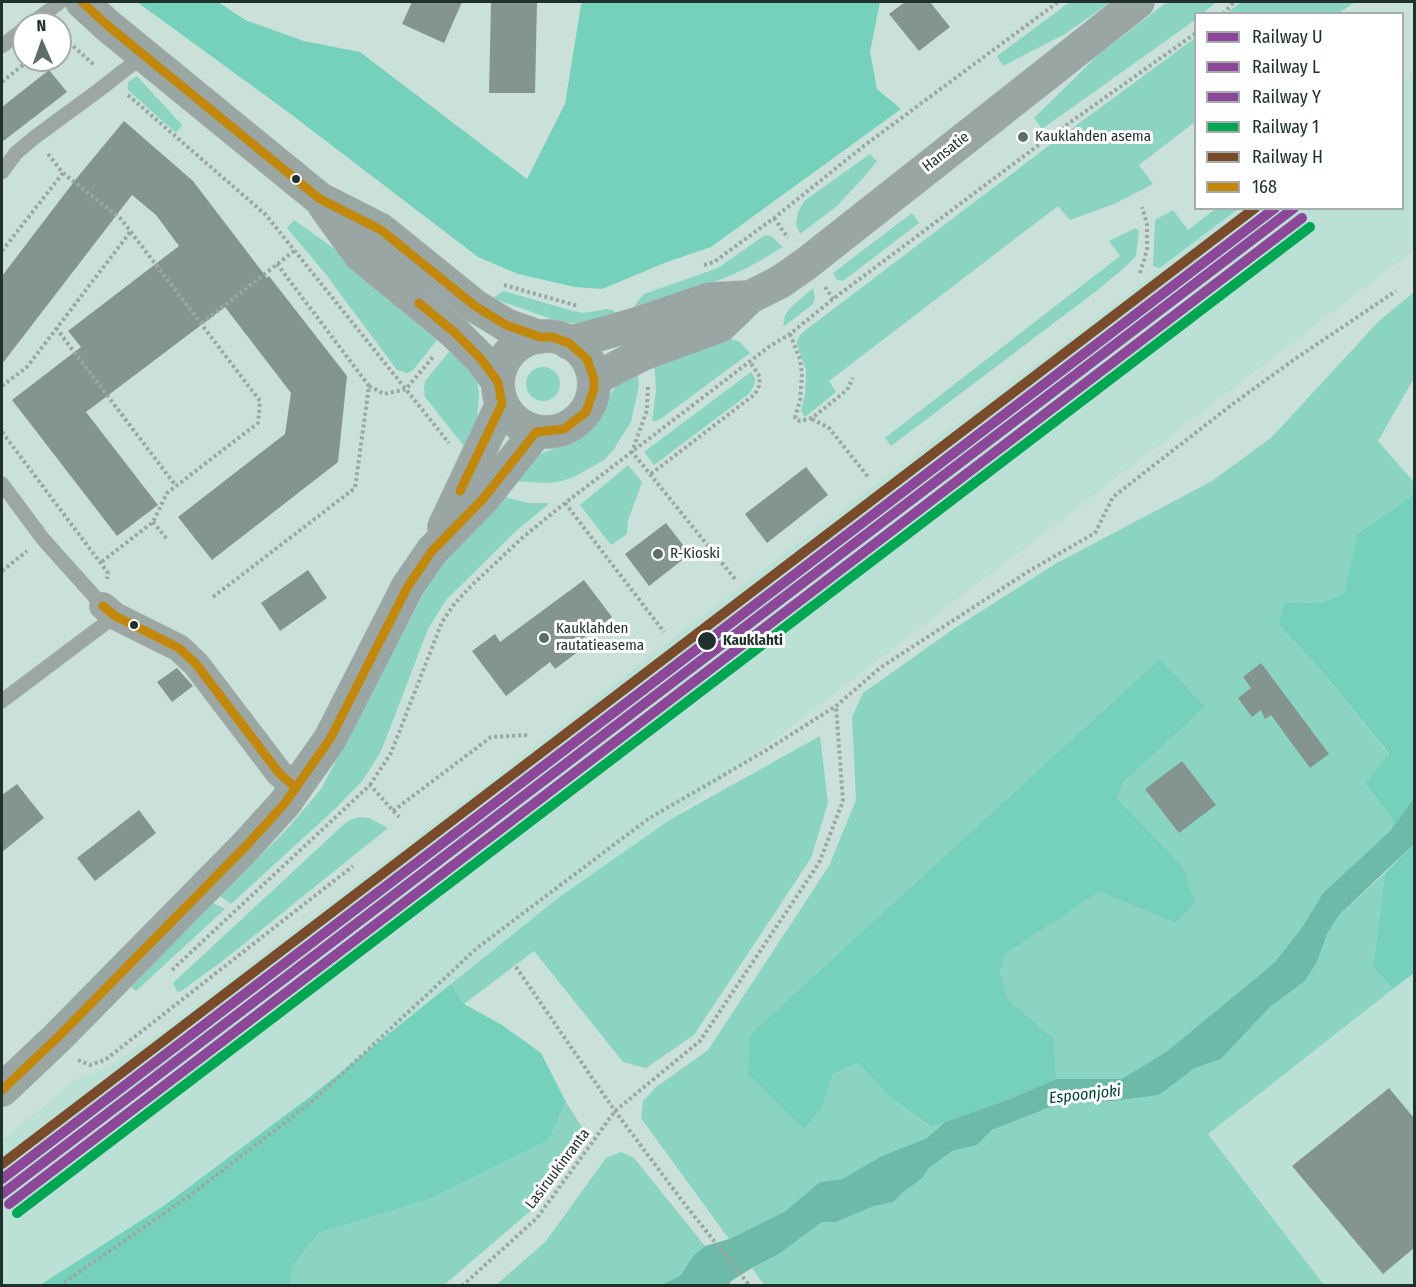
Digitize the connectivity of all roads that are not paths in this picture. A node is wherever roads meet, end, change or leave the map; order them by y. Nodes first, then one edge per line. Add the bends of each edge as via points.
1 (60, 2) edge
2 (82, 2) edge
3 (1138, 2) edge
4 (47, 12) edge
5 (144, 54) junction
6 (2, 172) edge
7 (320, 199) junction
8 (750, 297) junction
9 (554, 340) junction
10 (594, 379) junction
11 (500, 393) junction
12 (536, 432) junction
13 (2, 484) edge
14 (432, 551) junction
15 (109, 611) junction
16 (2, 701) edge
17 (296, 788) junction
18 (2, 1090) edge

1 - 4 lane
2 - 5 main road
3 - 8 main road, Hansatie via 807,263
5 - 6 lane via 35,137
5 - 7 main road
7 - 9 main road via 381,230 475,306 506,325
7 - 11 main road via 360,255 481,359
8 - 9 main road, Hansatie via 710,298 633,325
8 - 10 main road, Hansatie via 720,326 643,354
9 - 10 main road via 587,360
9 - 11 main road via 528,340 509,354 500,372
10 - 12 main road via 586,412 578,420 564,429
11 - 12 main road via 512,418
11 - 14 main road
12 - 14 main road via 483,499
13 - 15 lane via 43,539
14 - 17 main road via 408,586 330,739
15 - 16 lane
15 - 17 street via 180,648 279,773
17 - 18 main road via 246,846

